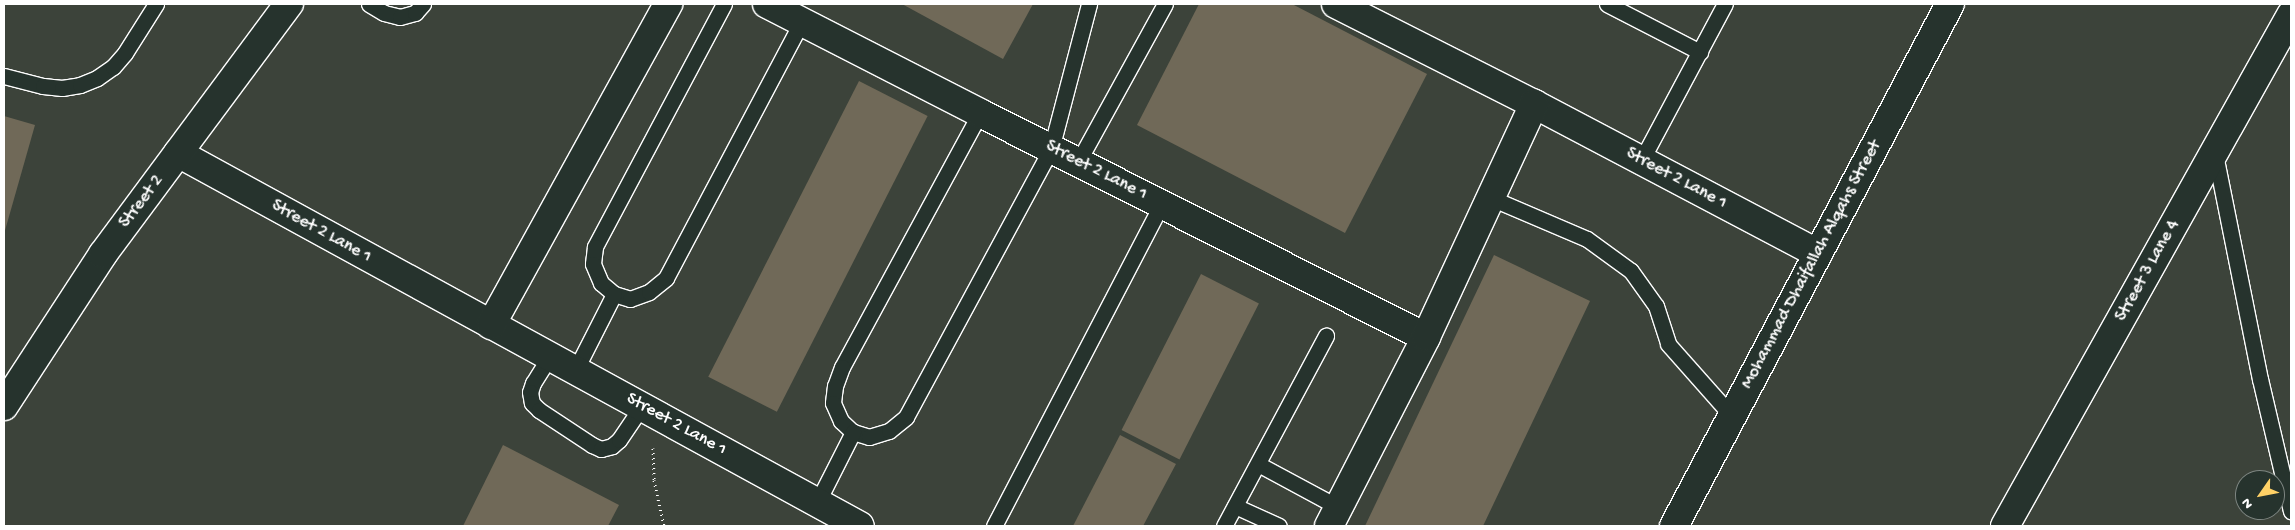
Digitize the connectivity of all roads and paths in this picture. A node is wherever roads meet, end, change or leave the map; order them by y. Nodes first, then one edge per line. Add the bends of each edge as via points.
1 (156, 4) edge
2 (369, 4) edge
3 (423, 4) edge
4 (668, 4) edge
5 (724, 4) edge
6 (767, 4) edge
7 (1089, 4) edge
8 (1165, 4) edge
9 (1336, 4) edge
10 (1607, 4) edge
11 (1725, 4) edge
12 (1950, 4) edge
13 (283, 7) edge
14 (2291, 15) edge
15 (802, 21) junction
16 (1700, 52) junction
17 (4, 76) edge
18 (1534, 104) junction
19 (980, 113) junction
20 (1051, 149) junction
21 (2215, 152) junction
22 (178, 153) junction
23 (1640, 161) junction
24 (1078, 162) junction
25 (1490, 198) junction
26 (1161, 205) junction
27 (1818, 254) junction
28 (614, 294) junction
29 (491, 325) junction
30 (1326, 336) dead end
31 (1426, 337) junction
32 (550, 356) junction
33 (576, 370) junction
34 (4, 406) edge
35 (647, 409) junction
36 (1732, 416) junction
37 (853, 432) junction
38 (1258, 464) junction
39 (817, 503) junction
40 (1235, 506) junction
41 (2291, 511) edge
42 (1333, 517) edge
43 (664, 526) edge
44 (860, 526) edge
45 (994, 526) edge
46 (1224, 526) edge
47 (1279, 526) edge
48 (1674, 526) edge
49 (2005, 526) edge

1 - 17 lane via 125,53 98,78 62,88
2 - 3 lane via 400,17 414,12
4 - 29 street
5 - 28 lane via 595,247 593,264 602,283
6 - 15 street, Street 2 Lane 1
7 - 20 lane
8 - 24 lane
9 - 18 street, Street 2 Lane 1
10 - 16 lane
11 - 16 lane
12 - 27 street, Mohammad Dhaifallah Alqahs Street
13 - 22 street, Street 2
14 - 21 street, Street 3 Lane 4
15 - 19 street, Street 2 Lane 1
15 - 28 lane via 666,278 649,292 630,299
16 - 23 lane
18 - 23 street, Street 2 Lane 1
18 - 25 street
19 - 20 street, Street 2 Lane 1
19 - 37 lane via 837,380 833,403 841,422
20 - 24 street, Street 2 Lane 1
20 - 37 lane via 906,417 889,431 869,437
21 - 41 lane via 2260,379
21 - 49 street, Street 3 Lane 4
22 - 29 street, Street 2 Lane 1
22 - 34 street, Street 2 via 103,254
23 - 27 street, Street 2 Lane 1
24 - 26 street, Street 2 Lane 1
25 - 31 street
25 - 36 lane via 1587,239 1631,271 1656,306 1668,344
26 - 31 street, Street 2 Lane 1
26 - 45 lane
27 - 36 street, Mohammad Dhaifallah Alqahs Street
28 - 33 lane
29 - 32 street, Street 2 Lane 1
30 - 38 lane
31 - 42 street
32 - 33 street, Street 2 Lane 1
32 - 35 lane via 533,383 530,392 532,403 592,445 601,448 612,446
33 - 35 street, Street 2 Lane 1
35 - 39 street, Street 2 Lane 1
35 - 43 path via 654,480
36 - 48 street, Mohammad Dhaifallah Alqahs Street
37 - 39 lane
38 - 40 lane
38 - 42 lane
39 - 44 street, Street 2 Lane 1
40 - 46 lane
40 - 47 lane

